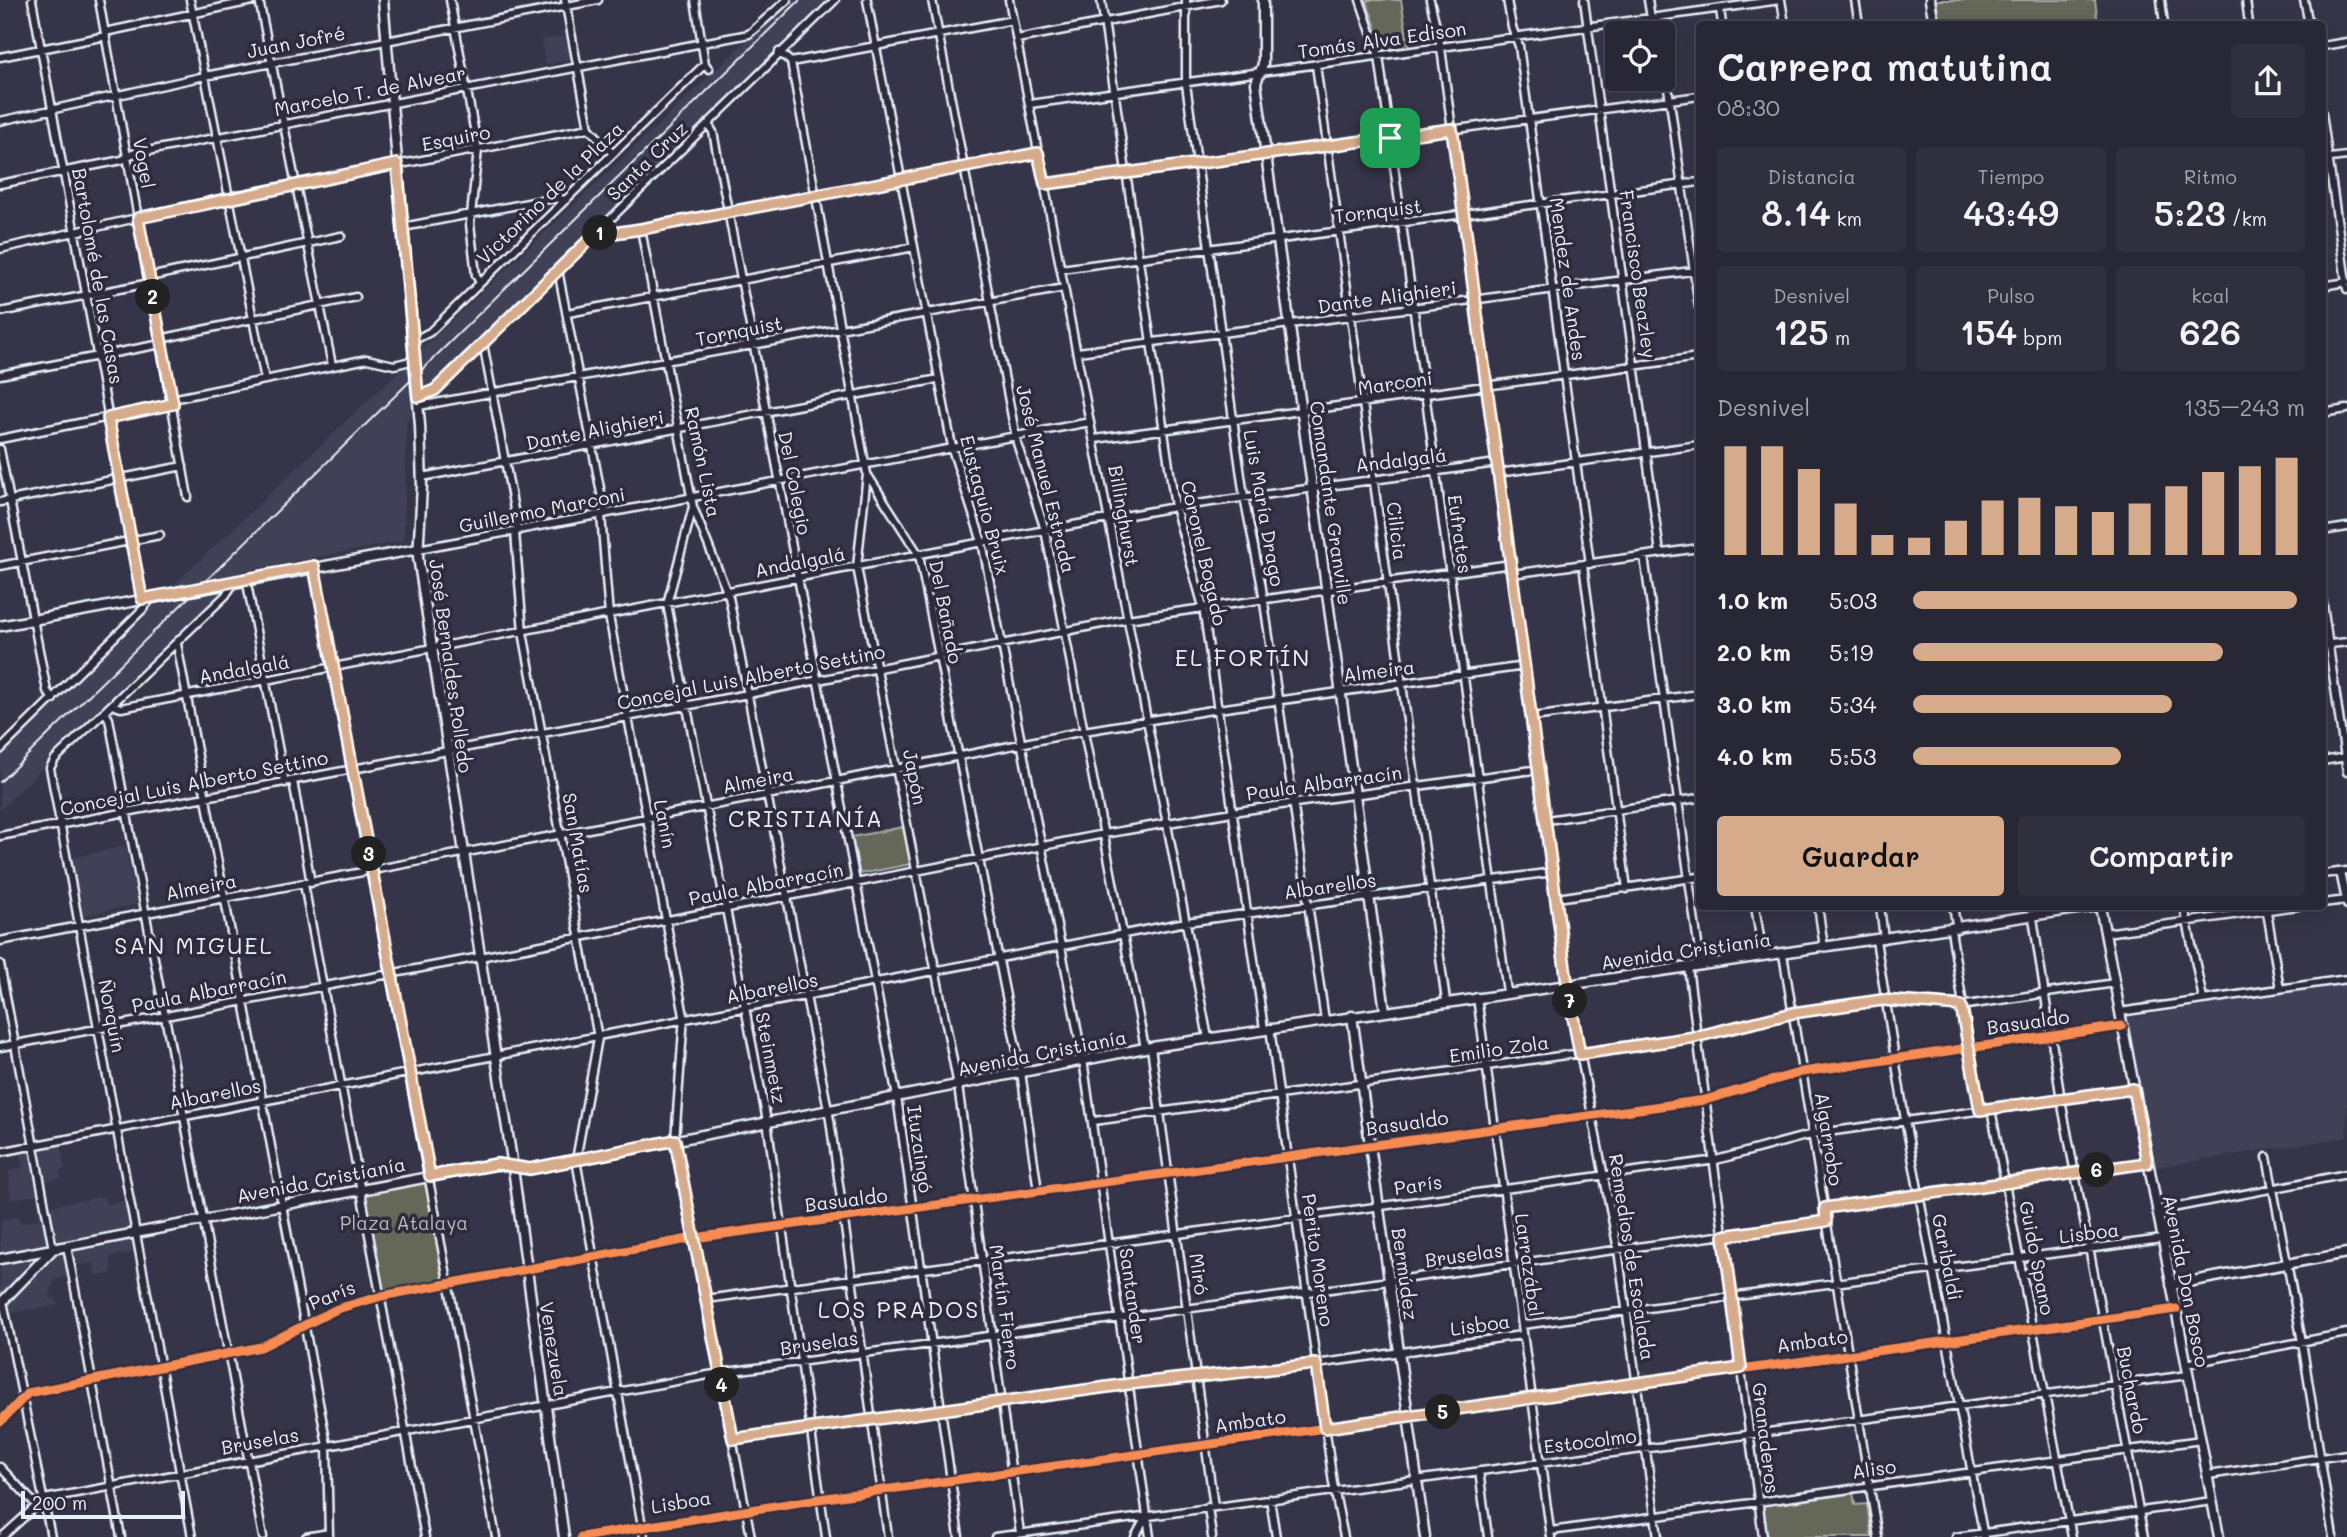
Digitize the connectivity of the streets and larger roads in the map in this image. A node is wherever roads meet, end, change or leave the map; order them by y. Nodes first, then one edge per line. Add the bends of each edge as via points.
1 (32, 0) edge
2 (99, 0) edge
3 (190, 0) edge
4 (258, 0) edge
5 (383, 0) edge
6 (450, 0) edge
7 (598, 0) edge
8 (695, 0) edge
9 (787, 0) edge
10 (835, 0) edge
11 (867, 0) edge
12 (932, 0) edge
13 (1009, 0) edge
14 (1101, 0) edge
15 (1221, 0) edge
16 (1263, 0) edge
17 (1360, 0) edge
18 (1430, 0) edge
19 (1507, 0) edge
20 (1584, 0) edge
21 (1648, 0) edge
22 (1781, 0) edge
23 (1855, 0) edge
24 (1930, 0) edge
25 (2161, 0) edge
26 (2246, 0) edge
27 (2304, 0) edge
28 (1711, 1) edge
29 (566, 3) edge
30 (1187, 3) edge
31 (1712, 9) junction
32 (1720, 9) junction
33 (192, 12) junction
34 (1655, 18) junction
35 (1013, 20) junction
36 (1656, 21) edge
37 (1722, 21) edge
38 (1784, 21) edge
39 (1858, 21) edge
40 (1934, 21) edge
41 (2164, 21) edge
42 (2249, 21) edge
43 (2308, 21) edge
44 (1105, 22) junction
45 (455, 27) junction
46 (1588, 27) junction
47 (105, 34) junction
48 (939, 34) junction
49 (1516, 37) junction
50 (1017, 39) junction
51 (386, 41) junction
52 (2347, 42) edge
53 (704, 44) junction
54 (2326, 45) edge
55 (876, 46) junction
56 (1441, 48) junction
57 (40, 50) junction
58 (779, 52) junction
59 (1379, 56) junction
60 (0, 57) edge
61 (791, 62) junction
62 (272, 63) junction
63 (1316, 65) junction
64 (578, 68) junction
65 (1259, 74) junction
66 (205, 76) junction
67 (1186, 84) junction
68 (467, 88) junction
69 (1669, 91) edge
70 (1117, 93) junction
71 (116, 96) junction
72 (1696, 96) edge
73 (1670, 100) junction
74 (391, 102) junction
75 (1030, 104) junction
76 (52, 110) junction
77 (1598, 110) junction
78 (1529, 119) junction
79 (0, 121) edge
80 (284, 123) junction
81 (708, 124) junction
82 (589, 128) junction
83 (1452, 129) junction
84 (217, 136) junction
85 (1390, 138) junction
86 (1329, 145) junction
87 (478, 150) junction
88 (1267, 152) junction
89 (1038, 153) junction
90 (613, 154) junction
91 (2347, 156) edge
92 (127, 157) junction
93 (2326, 158) edge
94 (1198, 163) junction
95 (397, 164) junction
96 (964, 168) junction
97 (63, 172) junction
98 (1128, 172) junction
99 (901, 179) junction
100 (1696, 183) edge
101 (0, 184) edge
102 (1045, 184) junction
103 (295, 185) junction
104 (1682, 185) junction
105 (815, 195) junction
106 (1611, 195) junction
107 (229, 197) junction
108 (566, 200) junction
109 (1542, 203) junction
110 (728, 213) junction
111 (471, 215) junction
112 (1464, 216) junction
113 (138, 218) junction
114 (1402, 223) junction
115 (403, 228) junction
116 (641, 229) junction
117 (1340, 231) junction
118 (597, 232) junction
119 (75, 234) junction
120 (341, 236) dead end
121 (1280, 240) junction
122 (307, 244) junction
123 (914, 247) junction
124 (0, 248) edge
125 (1209, 250) junction
126 (242, 258) junction
127 (1139, 258) junction
128 (828, 264) junction
129 (1696, 265) edge
130 (1061, 269) junction
131 (558, 270) junction
132 (1696, 271) edge
133 (150, 280) junction
134 (742, 280) junction
135 (1623, 280) junction
136 (480, 283) junction
137 (2347, 284) edge
138 (2326, 286) edge
139 (1064, 288) junction
140 (1554, 291) junction
141 (87, 295) junction
142 (356, 297) dead end
143 (654, 297) junction
144 (1475, 301) junction
145 (990, 302) junction
146 (320, 304) junction
147 (1414, 310) junction
148 (0, 312) edge
149 (568, 313) junction
150 (927, 313) junction
151 (1352, 318) junction
152 (254, 319) junction
153 (1290, 326) junction
154 (840, 328) junction
155 (1221, 335) junction
156 (414, 340) junction
157 (161, 341) junction
158 (483, 343) junction
159 (1152, 344) junction
160 (753, 345) junction
161 (1078, 352) junction
162 (97, 356) junction
163 (1696, 357) edge
164 (415, 360) junction
165 (667, 361) junction
166 (332, 365) junction
167 (1635, 366) junction
168 (0, 375) edge
169 (1566, 376) junction
170 (579, 377) junction
171 (939, 379) junction
172 (265, 380) junction
173 (1488, 386) junction
174 (492, 392) junction
175 (1426, 394) junction
176 (853, 397) junction
177 (172, 402) junction
178 (419, 402) junction
179 (1364, 403) junction
180 (2347, 409) edge
181 (1303, 411) junction
182 (2326, 412) edge
183 (765, 413) junction
184 (108, 418) junction
185 (1233, 420) junction
186 (1090, 422) junction
187 (680, 429) junction
188 (1163, 430) junction
189 (1016, 435) junction
190 (0, 439) edge
191 (1095, 439) junction
192 (1696, 445) edge
193 (593, 446) junction
194 (952, 448) junction
195 (0, 449) edge
196 (1647, 453) junction
197 (1577, 462) junction
198 (504, 463) junction
199 (1497, 463) junction
200 (865, 464) junction
201 (183, 466) junction
202 (1435, 471) junction
203 (1498, 473) junction
204 (867, 474) junction
205 (422, 477) junction
206 (119, 479) junction
207 (1375, 479) junction
208 (779, 481) junction
209 (1314, 487) junction
210 (188, 496) dead end
211 (1244, 497) junction
212 (692, 498) junction
213 (9, 500) junction
214 (0, 502) edge
215 (693, 507) junction
216 (1175, 507) junction
217 (603, 515) junction
218 (1108, 519) junction
219 (2347, 527) edge
220 (1045, 530) junction
221 (2326, 530) edge
222 (517, 531) junction
223 (160, 535) dead end
224 (130, 541) junction
225 (982, 542) junction
226 (418, 548) junction
227 (1696, 548) edge
228 (1660, 553) junction
229 (919, 555) junction
230 (1644, 556) junction
231 (20, 562) junction
232 (1586, 564) junction
233 (1511, 565) junction
234 (0, 566) edge
235 (314, 566) junction
236 (857, 567) junction
237 (1449, 572) junction
238 (1512, 574) junction
239 (246, 578) junction
240 (797, 579) junction
241 (235, 580) junction
242 (1388, 581) junction
243 (1326, 590) junction
244 (728, 592) junction
245 (153, 596) junction
246 (1264, 598) junction
247 (142, 599) junction
248 (667, 604) junction
249 (1203, 607) junction
250 (609, 616) junction
251 (1127, 619) junction
252 (32, 620) junction
253 (0, 626) edge
254 (1064, 631) junction
255 (523, 632) junction
256 (2347, 642) edge
257 (177, 644) junction
258 (1002, 644) junction
259 (2326, 645) edge
260 (431, 650) junction
261 (939, 656) junction
262 (1525, 666) junction
263 (877, 668) junction
264 (334, 669) junction
265 (1463, 675) junction
266 (816, 680) junction
267 (266, 681) junction
268 (1403, 684) junction
269 (1341, 691) junction
270 (748, 694) junction
271 (1696, 694) edge
272 (187, 696) junction
273 (54, 699) junction
274 (1664, 699) junction
275 (1279, 701) junction
276 (113, 705) junction
277 (687, 705) junction
278 (1602, 707) junction
279 (1217, 709) junction
280 (105, 712) junction
281 (628, 717) junction
282 (1533, 717) junction
283 (1146, 720) junction
284 (1084, 731) junction
285 (543, 733) junction
286 (1022, 744) junction
287 (0, 750) edge
288 (447, 752) junction
289 (959, 756) junction
290 (2346, 758) edge
291 (2326, 760) edge
292 (353, 769) junction
293 (1540, 769) junction
294 (897, 770) junction
295 (2347, 772) edge
296 (1477, 779) junction
297 (289, 782) junction
298 (836, 782) junction
299 (1416, 786) junction
300 (767, 795) junction
301 (1355, 795) junction
302 (207, 798) junction
303 (1696, 798) edge
304 (1678, 801) junction
305 (1294, 803) junction
306 (706, 806) junction
307 (1618, 810) junction
308 (1232, 811) junction
309 (127, 812) junction
310 (648, 818) junction
311 (1547, 820) junction
312 (1167, 823) junction
313 (60, 825) junction
314 (1104, 834) junction
315 (560, 835) junction
316 (0, 836) edge
317 (1042, 845) junction
318 (463, 854) junction
319 (979, 858) junction
320 (917, 871) junction
321 (2344, 871) edge
322 (372, 872) junction
323 (1553, 872) junction
324 (2326, 873) edge
325 (1696, 878) edge
326 (1690, 879) junction
327 (1492, 880) junction
328 (308, 883) junction
329 (856, 883) junction
330 (1431, 888) junction
331 (1627, 889) junction
332 (787, 896) junction
333 (1370, 896) junction
334 (226, 898) junction
335 (1557, 898) junction
336 (2347, 902) edge
337 (2326, 903) edge
338 (1308, 905) junction
339 (726, 908) junction
340 (1756, 910) edge
341 (1819, 910) edge
342 (1880, 910) edge
343 (1952, 910) edge
344 (2026, 910) edge
345 (2076, 910) edge
346 (2100, 910) edge
347 (2185, 910) edge
348 (2260, 910) edge
349 (2267, 910) edge
350 (146, 914) junction
351 (1246, 914) junction
352 (2030, 918) junction
353 (667, 919) junction
354 (2187, 920) junction
355 (1186, 922) junction
356 (79, 926) junction
357 (1954, 929) junction
358 (2105, 933) junction
359 (1124, 934) junction
360 (580, 936) junction
361 (1880, 939) junction
362 (0, 941) edge
363 (1062, 947) junction
364 (1824, 947) junction
365 (1783, 954) junction
366 (1762, 956) junction
367 (480, 957) junction
368 (999, 959) junction
369 (0, 964) edge
370 (1701, 966) junction
371 (1688, 967) junction
372 (937, 972) junction
373 (392, 973) junction
374 (2347, 979) edge
375 (2115, 983) junction
376 (876, 984) junction
377 (1568, 984) junction
378 (323, 986) junction
379 (2280, 989) junction
380 (1507, 992) junction
381 (2044, 994) junction
382 (1477, 997) junction
383 (807, 998) junction
384 (1886, 999) junction
385 (2203, 999) junction
386 (245, 1000) junction
387 (1446, 1001) junction
388 (1961, 1006) junction
389 (745, 1009) junction
390 (1385, 1011) junction
391 (2120, 1012) junction
392 (1793, 1013) junction
393 (166, 1015) junction
394 (1352, 1016) junction
395 (685, 1020) junction
396 (1325, 1020) junction
397 (2122, 1026) junction
398 (98, 1028) junction
399 (1267, 1029) junction
400 (1695, 1037) junction
401 (2050, 1037) junction
402 (598, 1038) junction
403 (1208, 1038) junction
404 (15, 1044) junction
405 (0, 1047) edge
406 (1148, 1048) junction
407 (1969, 1048) junction
408 (1580, 1054) junction
409 (496, 1058) junction
410 (1083, 1059) junction
411 (1895, 1059) junction
412 (1486, 1067) junction
413 (1021, 1072) junction
414 (1802, 1072) junction
415 (410, 1073) junction
416 (1362, 1083) junction
417 (343, 1086) junction
418 (958, 1086) junction
419 (2133, 1089) junction
420 (1279, 1094) junction
421 (897, 1097) junction
422 (1705, 1100) junction
423 (2061, 1100) junction
424 (264, 1101) junction
425 (828, 1110) junction
426 (1980, 1110) junction
427 (1991, 1110) junction
428 (1160, 1112) junction
429 (1592, 1115) junction
430 (185, 1116) junction
431 (767, 1121) junction
432 (1094, 1121) junction
433 (1905, 1121) junction
434 (1495, 1128) junction
435 (117, 1130) junction
436 (1813, 1134) junction
437 (675, 1140) junction
438 (1371, 1145) junction
439 (34, 1146) junction
440 (0, 1152) edge
441 (1288, 1157) junction
442 (2267, 1157) dead end
443 (576, 1160) junction
444 (1713, 1161) junction
445 (2147, 1163) junction
446 (512, 1165) junction
447 (1168, 1173) junction
448 (2074, 1174) junction
449 (2347, 1174) edge
450 (430, 1176) junction
451 (1603, 1176) junction
452 (1101, 1183) junction
453 (2005, 1183) junction
454 (2274, 1188) junction
455 (362, 1189) junction
456 (1503, 1189) junction
457 (1038, 1191) junction
458 (1919, 1195) junction
459 (974, 1200) junction
460 (284, 1204) junction
461 (1379, 1206) junction
462 (1825, 1208) junction
463 (912, 1209) junction
464 (2157, 1211) junction
465 (842, 1217) junction
466 (1295, 1217) junction
467 (204, 1219) junction
468 (1826, 1221) junction
469 (781, 1226) junction
470 (136, 1232) junction
471 (1177, 1234) junction
472 (1724, 1236) junction
473 (694, 1238) junction
474 (2162, 1239) junction
475 (1110, 1243) junction
476 (67, 1246) junction
477 (2090, 1248) junction
478 (53, 1249) junction
479 (1618, 1250) junction
480 (2347, 1253) edge
481 (592, 1258) junction
482 (2019, 1258) junction
483 (0, 1259) edge
484 (983, 1262) junction
485 (1513, 1264) junction
486 (2287, 1264) junction
487 (920, 1269) junction
488 (1933, 1270) junction
489 (526, 1271) junction
490 (850, 1279) junction
491 (1390, 1282) junction
492 (450, 1283) junction
493 (1836, 1283) junction
494 (2171, 1284) junction
495 (790, 1287) junction
496 (1307, 1294) junction
497 (382, 1296) junction
498 (1732, 1297) junction
499 (706, 1299) junction
500 (1, 1303) edge
501 (1188, 1307) junction
502 (2176, 1308) junction
503 (1626, 1312) junction
504 (1120, 1318) junction
505 (2102, 1319) junction
506 (305, 1324) junction
507 (1522, 1325) junction
508 (2033, 1330) junction
509 (2347, 1334) edge
510 (993, 1335) junction
511 (1522, 1335) junction
512 (1947, 1340) junction
513 (2302, 1342) junction
514 (932, 1343) junction
515 (861, 1353) junction
516 (1401, 1353) junction
517 (1849, 1353) junction
518 (229, 1356) junction
519 (800, 1362) junction
520 (1316, 1364) junction
521 (2186, 1364) junction
522 (161, 1368) junction
523 (1741, 1368) junction
524 (719, 1373) junction
525 (1196, 1375) junction
526 (2188, 1375) junction
527 (92, 1381) junction
528 (1636, 1383) junction
529 (1129, 1384) junction
530 (2115, 1385) junction
531 (618, 1392) junction
532 (2045, 1394) junction
533 (24, 1398) junction
534 (1532, 1399) junction
535 (1002, 1402) junction
536 (546, 1405) junction
537 (1959, 1406) junction
538 (941, 1410) junction
539 (1409, 1416) junction
540 (474, 1419) junction
541 (871, 1420) junction
542 (1859, 1421) junction
543 (0, 1422) edge
544 (1325, 1428) junction
545 (810, 1429) junction
546 (406, 1431) junction
547 (1749, 1435) junction
548 (733, 1439) junction
549 (2201, 1440) junction
550 (327, 1445) junction
551 (1206, 1445) junction
552 (1645, 1451) junction
553 (2127, 1451) junction
554 (1139, 1454) junction
555 (2347, 1454) edge
556 (2322, 1458) junction
557 (249, 1460) junction
558 (2058, 1461) junction
559 (1541, 1463) junction
560 (0, 1467) edge
561 (1479, 1471) junction
562 (180, 1472) junction
563 (1012, 1472) junction
564 (1970, 1472) junction
565 (2208, 1475) junction
566 (1417, 1479) junction
567 (951, 1481) junction
568 (111, 1486) junction
569 (1870, 1486) junction
570 (881, 1490) junction
571 (1335, 1490) junction
572 (44, 1499) junction
573 (819, 1499) junction
574 (1270, 1499) junction
575 (2213, 1501) junction
576 (1759, 1502) junction
577 (35, 1504) junction
578 (1211, 1507) junction
579 (746, 1509) junction
580 (2139, 1511) junction
581 (1147, 1516) junction
582 (1655, 1516) junction
583 (2069, 1521) junction
584 (642, 1527) junction
585 (1020, 1533) junction
586 (1036, 1534) edge
587 (1551, 1534) edge
588 (329, 1535) edge
589 (1137, 1535) edge
590 (1149, 1535) edge
591 (1983, 1535) edge
592 (2, 1537) edge
593 (51, 1537) edge
594 (121, 1537) edge
595 (192, 1537) edge
596 (263, 1537) edge
597 (306, 1537) edge
598 (425, 1537) edge
599 (496, 1537) edge
600 (564, 1537) edge
601 (580, 1537) edge
602 (644, 1537) edge
603 (751, 1537) edge
604 (826, 1537) edge
605 (888, 1537) edge
606 (959, 1537) edge
607 (995, 1537) edge
608 (1212, 1537) edge
609 (1276, 1537) edge
610 (1344, 1537) edge
611 (1425, 1537) edge
612 (1488, 1537) edge
613 (1658, 1537) edge
614 (1763, 1537) edge
615 (1878, 1537) edge
616 (1956, 1537) edge
617 (2072, 1537) edge
618 (2144, 1537) edge
619 (2219, 1537) edge
620 (2333, 1537) edge

1 - 57 street, Bartolomé de las Casas
2 - 47 street, Vogel
3 - 33 street
4 - 33 street
4 - 62 street
5 - 51 street, José Bernaldes Polledo
6 - 45 street
7 - 29 street, Juan Jofré
8 - 53 street
9 - 53 street, Marcelo T. de Alvear via 748,34
10 - 58 street, Santa Cruz
11 - 55 street, Eustaquio Bruix
12 - 48 street, José Manuel Estrada
13 - 35 street, Billinghurst
14 - 44 street, Coronel Bogado
15 - 30 street
16 - 65 street, Comandante Granville
17 - 59 street, Eufrates
18 - 56 street, Remedios de Escalada
19 - 49 street, Mendez de Andes
20 - 46 street, Francisco Beazley
21 - 34 street
22 - 32 street, Tomás Alva Edison
22 - 38 street
23 - 39 street
24 - 40 street
25 - 41 street
26 - 42 street
27 - 43 street
28 - 31 street
29 - 45 street, Juan Jofré
29 - 64 street
30 - 44 street
30 - 67 street, Luis María Drago
31 - 32 street, Tomás Alva Edison
31 - 34 street, Tomás Alva Edison
32 - 37 street
33 - 47 street
33 - 66 street
34 - 36 street
34 - 46 street, Tomás Alva Edison
35 - 48 street
35 - 50 street, Billinghurst
44 - 50 street
44 - 70 street, Coronel Bogado
45 - 51 street, Juan Jofré
45 - 68 street
46 - 49 street, Tomás Alva Edison
46 - 77 street, Francisco Beazley
47 - 57 street
47 - 71 street, Vogel
48 - 55 street
48 - 96 street, José Manuel Estrada
49 - 56 street, Tomás Alva Edison
49 - 78 street, Mendez de Andes
50 - 75 street, Billinghurst
51 - 62 street, Juan Jofré
51 - 74 street, José Bernaldes Polledo
52 - 54 street
53 - 64 street, Marcelo T. de Alvear
53 - 90 street, Victorino de la Plaza via 707,66
55 - 61 street
55 - 99 street, Eustaquio Bruix
56 - 59 street, Tomás Alva Edison
56 - 83 street, Remedios de Escalada
57 - 60 street
57 - 76 street, Bartolomé de las Casas
58 - 61 street
58 - 81 street, Santa Cruz
59 - 63 street, Tomás Alva Edison
59 - 85 street, Eufrates
61 - 105 street, Del Bañado
62 - 66 street, Juan Jofré
62 - 80 street
63 - 65 street, Tomás Alva Edison
63 - 86 street, Cilicia
64 - 68 street, Marcelo T. de Alvear
64 - 82 street
65 - 67 street, Tomás Alva Edison
65 - 88 street, Comandante Granville via 1256,83
66 - 71 street, Juan Jofré
66 - 84 street
67 - 70 street, Tomás Alva Edison
67 - 94 street, Luis María Drago
68 - 74 street, Marcelo T. de Alvear
68 - 87 street
69 - 73 street
70 - 75 street, Tomás Alva Edison
70 - 98 street, Coronel Bogado
71 - 76 street, Juan Jofré
71 - 92 street, Vogel
72 - 73 street
73 - 77 street
73 - 104 street
74 - 80 street, Marcelo T. de Alvear
74 - 95 street, José Bernaldes Polledo
75 - 89 street, Billinghurst
76 - 79 street, Juan Jofré
76 - 97 street, Bartolomé de las Casas
77 - 78 street
77 - 106 street, Francisco Beazley
78 - 83 street
78 - 109 street, Mendez de Andes
80 - 84 street, Marcelo T. de Alvear
80 - 103 street
81 - 110 street, Del Colegio
81 - 118 street, Santa Cruz
82 - 87 street, Esquiro
82 - 90 street
83 - 85 street
83 - 112 street, Remedios de Escalada
84 - 92 street, Marcelo T. de Alvear
84 - 107 street
85 - 86 street
85 - 114 street, Eufrates
86 - 88 street
86 - 117 street, Cilicia
87 - 95 street, Esquiro
87 - 111 street
88 - 94 street
88 - 121 street, Comandante Granville
89 - 96 street
89 - 102 street, Billinghurst
90 - 108 street, Victorino de la Plaza
91 - 93 street
92 - 97 street, Marcelo T. de Alvear
92 - 113 street, Vogel
93 - 137 street
94 - 98 street
94 - 125 street, Luis María Drago
95 - 103 street, Esquiro
95 - 115 street, José Bernaldes Polledo
96 - 99 street
96 - 145 street, José Manuel Estrada
97 - 101 street, Marcelo T. de Alvear
97 - 119 street, Bartolomé de las Casas
98 - 102 street
98 - 127 street, Coronel Bogado
99 - 105 street
99 - 123 street, Eustaquio Bruix
100 - 104 street, Tornquist
102 - 130 street, Billinghurst
103 - 107 street, Esquiro
103 - 122 street
104 - 106 street, Tornquist
104 - 129 street
105 - 110 street
105 - 128 street, Del Bañado
106 - 109 street, Tornquist
106 - 135 street, Francisco Beazley
107 - 113 street, Esquiro
107 - 126 street
108 - 111 street via 554,198
108 - 136 street, Victorino de la Plaza
109 - 112 street, Tornquist
109 - 140 street, Mendez de Andes
110 - 116 street
110 - 134 street, Del Colegio
111 - 115 street
111 - 136 street
112 - 114 street, Tornquist
112 - 144 street, Remedios de Escalada
113 - 119 street, Esquiro
113 - 133 street, Vogel
114 - 117 street, Tornquist
114 - 147 street, Eufrates
115 - 156 street, José Bernaldes Polledo
116 - 118 street
116 - 143 street, Ramón Lista
117 - 121 street, Tornquist
117 - 151 street, Cilicia
118 - 131 street, Santa Cruz
119 - 124 street, Esquiro
119 - 141 street, Bartolomé de las Casas
120 - 122 street
121 - 125 street, Tornquist
121 - 153 street, Comandante Granville
122 - 126 street
122 - 146 street
123 - 128 street
123 - 150 street, Eustaquio Bruix
125 - 127 street, Tornquist
125 - 155 street, Luis María Drago
126 - 133 street
126 - 152 street
127 - 130 street, Tornquist
127 - 159 street, Coronel Bogado
128 - 134 street
128 - 154 street, Del Bañado
130 - 139 street, Billinghurst
131 - 149 street, Lanín
131 - 158 street, Santa Cruz
132 - 135 street, Dante Alighieri
133 - 141 street
133 - 157 street, Vogel
134 - 143 street
134 - 160 street, Del Colegio
135 - 140 street, Dante Alighieri
135 - 167 street, Francisco Beazley
136 - 156 street, Victorino de la Plaza via 430,332
137 - 138 street
139 - 145 street, Tornquist
139 - 161 street, Billinghurst
140 - 144 street, Dante Alighieri
140 - 169 street, Mendez de Andes
141 - 148 street
141 - 162 street, Bartolomé de las Casas
142 - 146 street
143 - 149 street
143 - 165 street, Ramón Lista
144 - 147 street, Dante Alighieri
144 - 173 street, Remedios de Escalada
145 - 150 street, Tornquist
145 - 189 street, José Manuel Estrada
146 - 152 street
146 - 166 street
147 - 151 street, Dante Alighieri
147 - 175 street, Eufrates
149 - 170 street, Lanín
150 - 154 street, Tornquist
150 - 171 street, Eustaquio Bruix
151 - 153 street, Dante Alighieri
151 - 179 street, Cilicia
152 - 157 street
152 - 172 street
153 - 155 street, Dante Alighieri
153 - 181 street, Comandante Granville
154 - 160 street, Tornquist
154 - 176 street, Del Bañado
155 - 159 street, Dante Alighieri
155 - 185 street, Luis María Drago
156 - 164 street, José Bernaldes Polledo
157 - 162 street
157 - 177 street, Vogel
158 - 174 street, San Matías
158 - 178 street, Santa Cruz
159 - 161 street, Dante Alighieri
159 - 188 street, Coronel Bogado
160 - 165 street, Tornquist
160 - 183 street, Del Colegio
161 - 186 street, Billinghurst
162 - 168 street
162 - 184 street, Bartolomé de las Casas
163 - 167 street, Marconi
164 - 166 street via 394,365 367,359
164 - 178 street, José Bernaldes Polledo
165 - 170 street, Tornquist
165 - 187 street, Ramón Lista
166 - 172 street
167 - 169 street, Marconi
167 - 196 street, Francisco Beazley
169 - 173 street, Marconi
169 - 197 street, Mendez de Andes
170 - 174 street, Tornquist
170 - 193 street, Lanín
171 - 176 street, Dante Alighieri
171 - 194 street, Eustaquio Bruix
172 - 177 street
173 - 175 street, Marconi
173 - 199 street, Remedios de Escalada
174 - 178 street, Tornquist
174 - 198 street, San Matías
175 - 179 street, Marconi
175 - 202 street, Eufrates
176 - 183 street, Dante Alighieri
176 - 200 street, Del Bañado
177 - 184 street
177 - 201 street, Vogel
178 - 205 street, José Bernaldes Polledo
179 - 181 street, Marconi
179 - 207 street, Cilicia
180 - 182 street
181 - 185 street, Marconi
181 - 209 street, Comandante Granville
183 - 187 street, Dante Alighieri
183 - 208 street, Del Colegio
184 - 190 street
184 - 206 street, Bartolomé de las Casas
185 - 188 street, Marconi
185 - 211 street, Luis María Drago
186 - 189 street, Guillermo Marconi
186 - 191 street, Billinghurst
187 - 193 street, Dante Alighieri
187 - 212 street, Ramón Lista
188 - 191 street, Marconi
188 - 216 street, Coronel Bogado
189 - 194 street, Guillermo Marconi
189 - 220 street, José Manuel Estrada
191 - 218 street, Billinghurst
192 - 196 street
193 - 198 street, Dante Alighieri
193 - 217 street, Lanín
194 - 200 street, Guillermo Marconi
194 - 225 street, Eustaquio Bruix
195 - 213 street
196 - 197 street
196 - 228 street, Francisco Beazley
197 - 203 street
197 - 232 street, Mendez de Andes
198 - 205 street, Dante Alighieri
198 - 222 street, San Matías
199 - 202 street, Andalgalá
199 - 203 street, Remedios de Escalada
200 - 204 street, Del Bañado
200 - 208 street, Guillermo Marconi
201 - 206 street
201 - 210 street, Vogel
202 - 207 street, Andalgalá
202 - 237 street, Eufrates
203 - 233 street, Remedios de Escalada
204 - 229 street, Del Bañado
204 - 236 street, Japón
205 - 226 street, José Bernaldes Polledo
206 - 213 street
206 - 224 street, Bartolomé de las Casas
207 - 209 street, Andalgalá
207 - 242 street, Cilicia
208 - 212 street, Guillermo Marconi
208 - 240 street, Del Colegio
209 - 211 street, Andalgalá
209 - 243 street, Comandante Granville
211 - 216 street, Andalgalá
211 - 246 street, Luis María Drago
212 - 215 street, Ramón Lista
212 - 217 street, Guillermo Marconi
213 - 214 street
213 - 231 street
215 - 244 street, Ramón Lista
215 - 248 street, Steinmetz
216 - 218 street, Andalgalá
216 - 249 street, Coronel Bogado
217 - 222 street, Guillermo Marconi
217 - 250 street, Lanín
218 - 220 street, Andalgalá
218 - 251 street, Billinghurst
219 - 221 street
220 - 225 street, Andalgalá
220 - 254 street, José Manuel Estrada
222 - 226 street, Guillermo Marconi
222 - 255 street, San Matías
223 - 224 street
224 - 231 street
224 - 247 street, Bartolomé de las Casas
225 - 229 street, Andalgalá
225 - 258 street, Eustaquio Bruix
226 - 235 street, Guillermo Marconi
226 - 260 street, José Bernaldes Polledo
227 - 228 street
228 - 230 street
229 - 236 street, Andalgalá
229 - 261 street, Del Bañado
230 - 232 street
230 - 274 street
231 - 234 street
231 - 252 street
232 - 238 street
232 - 278 street, Mendez de Andes
233 - 237 street, Concejal Luis Alberto Settino
233 - 238 street, Remedios de Escalada
235 - 239 street, Guillermo Marconi
235 - 264 street
236 - 240 street, Andalgalá
236 - 263 street, Japón
237 - 242 street, Concejal Luis Alberto Settino
237 - 265 street, Eufrates
238 - 262 street, Remedios de Escalada
239 - 241 street, Guillermo Marconi
239 - 267 street
240 - 244 street, Andalgalá
240 - 266 street, Del Colegio
241 - 245 street, Guillermo Marconi
241 - 257 street
242 - 243 street, Concejal Luis Alberto Settino
242 - 268 street, Cilicia
243 - 246 street, Concejal Luis Alberto Settino
243 - 269 street, Comandante Granville
244 - 248 street, Andalgalá
244 - 270 street, Ramón Lista
245 - 247 street, Guillermo Marconi
245 - 273 street
246 - 249 street, Concejal Luis Alberto Settino
246 - 275 street, Luis María Drago
247 - 252 street, Guillermo Marconi
248 - 250 street, Andalgalá
248 - 277 street, Steinmetz
249 - 251 street, Concejal Luis Alberto Settino
249 - 279 street, Coronel Bogado
250 - 255 street, Andalgalá
250 - 281 street, Lanín
251 - 254 street, Concejal Luis Alberto Settino
251 - 283 street, Billinghurst
252 - 253 street, Guillermo Marconi
252 - 273 street via 47,691
254 - 258 street, Concejal Luis Alberto Settino
254 - 284 street, José Manuel Estrada
255 - 260 street, Andalgalá
255 - 285 street, San Matías
256 - 259 street
257 - 272 street
257 - 276 street
258 - 261 street, Concejal Luis Alberto Settino
258 - 286 street, Eustaquio Bruix
259 - 290 street
260 - 264 street, Andalgalá
260 - 288 street, José Bernaldes Polledo
261 - 263 street, Concejal Luis Alberto Settino
261 - 289 street, Del Bañado
262 - 265 street, Almeira
262 - 282 street, Remedios de Escalada
263 - 266 street, Concejal Luis Alberto Settino
263 - 294 street, Japón
264 - 267 street, Andalgalá
264 - 292 street
265 - 268 street, Almeira
265 - 296 street, Eufrates
266 - 270 street, Concejal Luis Alberto Settino
266 - 298 street, Del Colegio
267 - 272 street, Andalgalá
267 - 297 street
268 - 269 street, Almeira
268 - 299 street, Cilicia
269 - 275 street, Almeira
269 - 301 street, Comandante Granville
270 - 277 street, Concejal Luis Alberto Settino
270 - 300 street, Ramón Lista
271 - 274 street
272 - 276 street, Andalgalá via 121,708
272 - 302 street
273 - 287 street
274 - 278 street
274 - 304 street
275 - 279 street, Almeira
275 - 305 street, Luis María Drago
276 - 280 street
277 - 281 street, Concejal Luis Alberto Settino
277 - 306 street, Steinmetz
278 - 282 street
278 - 307 street, Mendez de Andes
279 - 283 street, Almeira
279 - 308 street, Coronel Bogado
280 - 309 street
280 - 313 street, Ñorquín via 51,764
281 - 285 street, Concejal Luis Alberto Settino
281 - 310 street, Lanín
282 - 293 street, Remedios de Escalada
283 - 284 street, Almeira
283 - 312 street, Billinghurst
284 - 286 street, Almeira
284 - 314 street, José Manuel Estrada
285 - 288 street, Concejal Luis Alberto Settino
285 - 315 street, San Matías
286 - 289 street, Almeira
286 - 317 street, Eustaquio Bruix
288 - 292 street, Concejal Luis Alberto Settino
288 - 318 street, José Bernaldes Polledo
289 - 294 street, Almeira
289 - 319 street, Del Bañado
290 - 291 street
290 - 295 street
292 - 297 street, Concejal Luis Alberto Settino
292 - 322 street
293 - 296 street, Paula Albarracín
293 - 311 street, Remedios de Escalada
294 - 298 street, Almeira
294 - 320 street, Japón
296 - 299 street, Paula Albarracín
296 - 327 street, Eufrates
297 - 302 street, Concejal Luis Alberto Settino
297 - 328 street
298 - 300 street, Almeira
298 - 329 street, Del Colegio
299 - 301 street, Paula Albarracín
299 - 330 street, Cilicia
300 - 306 street, Almeira
300 - 332 street, Ramón Lista
301 - 305 street, Paula Albarracín
301 - 333 street, Comandante Granville
302 - 309 street, Concejal Luis Alberto Settino
302 - 334 street
303 - 304 street
304 - 307 street
304 - 326 street
305 - 308 street, Paula Albarracín
305 - 338 street, Luis María Drago
306 - 310 street, Almeira
306 - 339 street, Steinmetz
307 - 311 street
307 - 331 street, Mendez de Andes
308 - 312 street, Paula Albarracín
308 - 351 street, Coronel Bogado
309 - 313 street, Concejal Luis Alberto Settino
309 - 350 street
310 - 315 street, Almeira
310 - 353 street, Lanín
311 - 323 street, Remedios de Escalada
312 - 314 street, Paula Albarracín
312 - 355 street, Billinghurst
313 - 316 street, Concejal Luis Alberto Settino
313 - 356 street, Ñorquín
314 - 317 street, Paula Albarracín
314 - 359 street, José Manuel Estrada
315 - 318 street, Almeira
315 - 360 street, San Matías
317 - 319 street, Paula Albarracín
317 - 363 street, Eustaquio Bruix
318 - 322 street, Almeira
318 - 367 street, José Bernaldes Polledo
319 - 320 street, Paula Albarracín
319 - 368 street, Del Bañado
320 - 329 street, Paula Albarracín
320 - 372 street, Japón
321 - 324 street
321 - 336 street
322 - 328 street, Almeira
322 - 373 street
323 - 327 street, Albarellos
323 - 335 street, Remedios de Escalada
325 - 326 street
326 - 331 street
326 - 370 street
327 - 330 street, Albarellos
327 - 380 street, Eufrates
328 - 334 street, Almeira
328 - 378 street
329 - 332 street, Paula Albarracín
329 - 376 street, Del Colegio
330 - 333 street, Albarellos
330 - 387 street, Cilicia
331 - 335 street
332 - 339 street, Paula Albarracín
332 - 383 street, Ramón Lista
333 - 338 street, Albarellos
333 - 390 street, Comandante Granville
334 - 350 street, Almeira
334 - 386 street
335 - 377 street, Remedios de Escalada
336 - 337 street
338 - 351 street, Albarellos
338 - 396 street, Luis María Drago
339 - 353 street, Paula Albarracín
339 - 389 street, Steinmetz
340 - 366 street
341 - 364 street
342 - 361 street, Garibaldi
343 - 357 street
344 - 352 street, Buchardo
345 - 352 street, Avenida Cristianía
346 - 358 street, Avenida Don Bosco
347 - 354 street
348 - 354 street
349 - 379 street
350 - 356 street, Almeira
350 - 393 street
351 - 355 street, Albarellos
351 - 399 street, Coronel Bogado
352 - 357 street, Avenida Cristianía
352 - 381 street, Buchardo
353 - 360 street, Paula Albarracín
353 - 395 street, Lanín
354 - 358 street
354 - 385 street
355 - 359 street, Albarellos
355 - 403 street, Billinghurst
356 - 362 street, Almeira
356 - 398 street, Ñorquín
357 - 361 street, Avenida Cristianía
357 - 388 street
358 - 375 street, Avenida Don Bosco
359 - 363 street, Albarellos
359 - 406 street, José Manuel Estrada
360 - 367 street, Paula Albarracín
360 - 402 street, San Matías
361 - 364 street, Avenida Cristianía
361 - 384 street, Garibaldi
363 - 368 street, Albarellos
363 - 410 street, Eustaquio Bruix
364 - 365 street, Avenida Cristianía
365 - 366 street, Avenida Cristianía
365 - 392 street, Algarrobo
366 - 370 street, Avenida Cristianía
367 - 373 street, Paula Albarracín
367 - 409 street, José Bernaldes Polledo
368 - 372 street, Albarellos
368 - 413 street, Del Bañado
369 - 404 street
370 - 371 street, Avenida Cristianía
371 - 377 street, Avenida Cristianía
371 - 400 street, Granaderos
372 - 376 street, Albarellos
372 - 418 street, Japón
373 - 378 street, Paula Albarracín
373 - 415 street
374 - 379 street
375 - 381 street, Emilio Zola
375 - 391 street, Avenida Don Bosco
376 - 383 street, Albarellos
376 - 421 street, Del Colegio
377 - 380 street, Avenida Cristianía
377 - 408 street, Remedios de Escalada
378 - 386 street, Paula Albarracín
378 - 417 street
379 - 385 street
380 - 382 street, Avenida Cristianía
381 - 388 street, Emilio Zola
381 - 401 street, Buchardo
382 - 387 street, Avenida Cristianía
382 - 412 street, Larrazábal
383 - 389 street, Albarellos
383 - 425 street, Ramón Lista
384 - 388 street, Emilio Zola
384 - 392 street, Emilio Zola
384 - 411 street, Garibaldi
385 - 391 street
386 - 393 street, Paula Albarracín
386 - 424 street
387 - 390 street, Avenida Cristianía
388 - 407 street
389 - 395 street, Albarellos
389 - 431 street, Steinmetz
390 - 394 street, Avenida Cristianía
391 - 397 street, Avenida Don Bosco
392 - 400 street, Emilio Zola
392 - 414 street, Algarrobo
393 - 398 street, Paula Albarracín
393 - 430 street
394 - 396 street, Avenida Cristianía
394 - 416 street, Bermúdez
395 - 402 street, Albarellos
395 - 437 street, Lanín
396 - 399 street, Avenida Cristianía
397 - 401 street, Basualdo
397 - 419 street, Avenida Don Bosco
398 - 404 street, Paula Albarracín
398 - 435 street, Ñorquín
399 - 403 street, Avenida Cristianía
399 - 420 street, Perito Moreno
400 - 408 street, Emilio Zola
400 - 422 street, Granaderos
401 - 407 street, Basualdo
401 - 423 street, Buchardo
402 - 409 street, Albarellos
402 - 443 street, San Matías
403 - 406 street, Avenida Cristianía
404 - 405 street, Paula Albarracín
404 - 439 street
406 - 410 street, Avenida Cristianía
406 - 428 street, Miró
407 - 411 street, Basualdo
407 - 426 street
408 - 412 street, Emilio Zola
408 - 429 street, Remedios de Escalada
409 - 415 street, Albarellos
409 - 446 street, José Bernaldes Polledo
410 - 413 street, Avenida Cristianía
410 - 432 street, Santander
411 - 414 street, Basualdo
411 - 433 street, Garibaldi
412 - 416 street, Emilio Zola
412 - 434 street, Larrazábal
413 - 418 street, Avenida Cristianía
413 - 457 street, Del Bañado
414 - 422 street, Basualdo
414 - 436 street, Algarrobo
415 - 417 street, Albarellos
415 - 450 street
416 - 420 street, Emilio Zola
416 - 438 street, Bermúdez
417 - 424 street, Albarellos
417 - 455 street
418 - 421 street, Avenida Cristianía
418 - 459 street, Martín Fierro
419 - 423 street, París
419 - 445 street, Avenida Don Bosco
420 - 428 street, Emilio Zola
420 - 441 street, Perito Moreno
421 - 425 street, Avenida Cristianía
421 - 463 street, Ituzaingó
422 - 429 street, Basualdo
422 - 444 street, Granaderos
423 - 427 street, París
423 - 448 street, Buchardo
424 - 430 street, Albarellos
424 - 460 street
425 - 431 street, Avenida Cristianía
425 - 465 street, Ramón Lista
426 - 427 street, París
426 - 433 street, París
427 - 453 street, Guido Spano
428 - 432 street, Emilio Zola
428 - 447 street, Miró
429 - 434 street, Basualdo
429 - 451 street, Remedios de Escalada
430 - 435 street, Albarellos
430 - 467 street
431 - 437 street, Avenida Cristianía
431 - 469 street, Steinmetz
432 - 452 street, Santander
433 - 436 street, París
433 - 458 street, Garibaldi
434 - 438 street, Basualdo
434 - 456 street, Larrazábal
435 - 439 street, Albarellos
435 - 470 street, Ñorquín
436 - 444 street, París
436 - 462 street, Algarrobo
437 - 443 street, Avenida Cristianía
437 - 473 street, Lanín
438 - 441 street, Basualdo
438 - 461 street, Bermúdez
439 - 440 street, Albarellos
439 - 478 street
441 - 447 street, Basualdo
441 - 466 street, Perito Moreno
442 - 454 street
443 - 446 street, Avenida Cristianía via 530,1169
443 - 481 street, San Matías
444 - 451 street, París
444 - 472 street, Granaderos
445 - 448 street
445 - 464 street, Avenida Don Bosco
446 - 450 street, Avenida Cristianía
446 - 489 street, Venezuela
447 - 452 street, Basualdo
447 - 471 street, Miró
448 - 453 street
448 - 477 street, Buchardo
449 - 454 street
450 - 455 street, Avenida Cristianía
450 - 492 street
451 - 456 street, París
451 - 479 street, Remedios de Escalada
452 - 457 street, Basualdo
452 - 475 street, Santander
453 - 458 street
453 - 482 street, Guido Spano
454 - 464 street
454 - 486 street
455 - 460 street, Avenida Cristianía
455 - 497 street
456 - 461 street, París
456 - 485 street, Larrazábal
457 - 459 street, Basualdo
458 - 462 street
458 - 488 street, Garibaldi
459 - 463 street, Basualdo
459 - 484 street, Martín Fierro
460 - 467 street, Avenida Cristianía
460 - 506 street
461 - 466 street, París
461 - 491 street, Bermúdez
462 - 468 street, Algarrobo
463 - 465 street, Basualdo
463 - 487 street, Ituzaingó
464 - 474 street, Avenida Don Bosco
465 - 469 street, Basualdo
465 - 490 street, Ramón Lista
466 - 471 street, París
466 - 496 street, Perito Moreno
467 - 470 street, Avenida Cristianía
467 - 518 street
468 - 472 street, Bruselas
468 - 493 street, Algarrobo
469 - 473 street, Basualdo
469 - 495 street, Steinmetz
470 - 476 street, Avenida Cristianía
470 - 522 street, Ñorquín
471 - 475 street, París
471 - 501 street, Miró
472 - 479 street, Bruselas
472 - 498 street, Granaderos
473 - 481 street, París
473 - 499 street, Lanín
474 - 477 street, Lisboa
474 - 494 street, Avenida Don Bosco
475 - 484 street, París
475 - 504 street, Santander
476 - 478 street, Avenida Cristianía
476 - 527 street
477 - 482 street, Lisboa
477 - 505 street, Buchardo
478 - 483 street, Avenida Cristianía
478 - 500 street
479 - 485 street, Bruselas
479 - 503 street, Remedios de Escalada
480 - 486 street
481 - 489 street, París
481 - 531 street, San Matías
482 - 488 street, Lisboa
482 - 508 street, Guido Spano
484 - 487 street, París
484 - 510 street, Martín Fierro
485 - 491 street, Bruselas
485 - 507 street, Larrazábal
486 - 494 street
486 - 513 street
487 - 490 street, París
487 - 514 street, Ituzaingó
488 - 493 street, Lisboa
488 - 512 street, Garibaldi
489 - 492 street, París
489 - 536 street, Venezuela
490 - 495 street, París
490 - 515 street, Ramón Lista
491 - 496 street, Bruselas
491 - 516 street, Bermúdez
492 - 497 street, París
492 - 540 street
493 - 498 street, Lisboa
493 - 517 street, Algarrobo
494 - 502 street, Avenida Don Bosco
495 - 499 street, París
495 - 519 street, Steinmetz
496 - 501 street, Bruselas
496 - 520 street, Perito Moreno
497 - 506 street, París via 337,1308
497 - 546 street
498 - 503 street, Lisboa
498 - 523 street, Granaderos
499 - 524 street, Lanín
500 - 533 street
501 - 504 street, Bruselas
501 - 525 street, Miró
502 - 505 street, Ambato
502 - 521 street, Avenida Don Bosco
503 - 507 street, Lisboa
503 - 528 street, Remedios de Escalada
504 - 510 street, Bruselas
504 - 529 street, Santander
505 - 508 street, Ambato
505 - 530 street, Buchardo
506 - 518 street, París via 268,1345
506 - 550 street
507 - 511 street, Larrazábal
508 - 512 street, Ambato
508 - 532 street, Guido Spano
509 - 513 street
510 - 514 street, Bruselas
510 - 535 street, Martín Fierro
511 - 516 street, Lisboa
511 - 534 street, Larrazábal
512 - 517 street, Ambato
512 - 537 street, Garibaldi
513 - 521 street
513 - 556 street
514 - 515 street, Bruselas
514 - 538 street, Ituzaingó
515 - 519 street, Bruselas
515 - 541 street, Ramón Lista
516 - 520 street, Lisboa
516 - 539 street, Bermúdez
517 - 523 street, Ambato
517 - 542 street, Algarrobo
518 - 522 street, París
518 - 557 street
519 - 524 street, Bruselas
519 - 545 street, Steinmetz
520 - 525 street, Lisboa
520 - 544 street, Perito Moreno
521 - 526 street, Avenida Don Bosco
522 - 527 street, París
522 - 562 street, Ñorquín
523 - 528 street, Ambato
523 - 547 street, Granaderos
524 - 531 street, Bruselas
524 - 548 street, Lanín
525 - 529 street, Lisboa
525 - 551 street, Miró
526 - 530 street, Estocolmo
526 - 549 street, Avenida Don Bosco
527 - 533 street, París via 28,1393
527 - 568 street
528 - 534 street, Ambato
528 - 552 street, Remedios de Escalada
529 - 535 street, Lisboa
529 - 554 street, Santander
530 - 532 street, Estocolmo
530 - 553 street, Buchardo
531 - 536 street, Bruselas
531 - 584 street, San Matías
532 - 537 street, Estocolmo
532 - 558 street, Guido Spano
533 - 543 street, París
533 - 572 street
534 - 539 street, Ambato
534 - 559 street, Larrazábal
535 - 538 street, Lisboa
535 - 563 street, Martín Fierro
536 - 540 street, Bruselas
536 - 600 street, Venezuela
537 - 542 street, Estocolmo
537 - 564 street, Garibaldi
538 - 541 street, Lisboa
538 - 567 street, Ituzaingó
539 - 544 street, Ambato
539 - 566 street, Bermúdez
540 - 546 street, Bruselas
540 - 599 street
541 - 545 street, Lisboa
541 - 570 street, Ramón Lista
542 - 547 street, Estocolmo
542 - 569 street, Algarrobo
544 - 551 street, Ambato
544 - 571 street, Perito Moreno
545 - 548 street, Lisboa
545 - 573 street, Steinmetz
546 - 550 street, Bruselas
546 - 598 street
547 - 552 street, Estocolmo
547 - 576 street, Granaderos
548 - 579 street, Lanín
549 - 553 street, Aliso
549 - 565 street, Avenida Don Bosco
550 - 557 street, Bruselas
550 - 588 street
551 - 554 street, Ambato
551 - 578 street, Miró
552 - 559 street, Estocolmo
552 - 582 street, Remedios de Escalada
553 - 558 street, Aliso
553 - 580 street, Buchardo
554 - 563 street, Ambato
554 - 581 street, Santander
555 - 556 street
556 - 565 street
556 - 620 street
557 - 562 street, Bruselas
557 - 596 street
558 - 564 street, Aliso
558 - 583 street, Guido Spano
559 - 561 street, Estocolmo
559 - 587 street, Larrazábal
560 - 577 street
561 - 566 street, Estocolmo
561 - 612 street
562 - 568 street, Bruselas
562 - 595 street, Ñorquín
563 - 567 street, Ambato
563 - 585 street, Martín Fierro
564 - 569 street, Aliso
564 - 591 street, Garibaldi
565 - 575 street, Avenida Don Bosco
566 - 571 street, Estocolmo
566 - 611 street, Bermúdez
567 - 570 street, Ambato
567 - 606 street, Ituzaingó
568 - 572 street, Bruselas
568 - 594 street
569 - 576 street, Aliso
569 - 615 street, Algarrobo
570 - 573 street, Ambato
570 - 605 street, Ramón Lista
571 - 574 street, Estocolmo
571 - 610 street, Perito Moreno
572 - 577 street, Bruselas
572 - 593 street
573 - 579 street, Ambato
573 - 604 street, Steinmetz
574 - 578 street, Estocolmo
574 - 609 street
575 - 580 street
575 - 619 street, Avenida Don Bosco
576 - 582 street, Aliso
576 - 614 street, Granaderos
577 - 592 street, Bruselas
578 - 581 street, Estocolmo
578 - 608 street, Miró
579 - 584 street, Lisboa
579 - 603 street, Lanín
580 - 583 street
580 - 618 street, Buchardo
581 - 586 street, Estocolmo
581 - 589 street
581 - 590 street, Santander
582 - 587 street, Aliso
582 - 613 street, Remedios de Escalada
583 - 591 street
583 - 617 street, Guido Spano
584 - 601 street, Lisboa
584 - 602 street, San Matías
585 - 586 street, Estocolmo
585 - 607 street, Estocolmo
588 - 597 street
589 - 590 street
591 - 616 street

